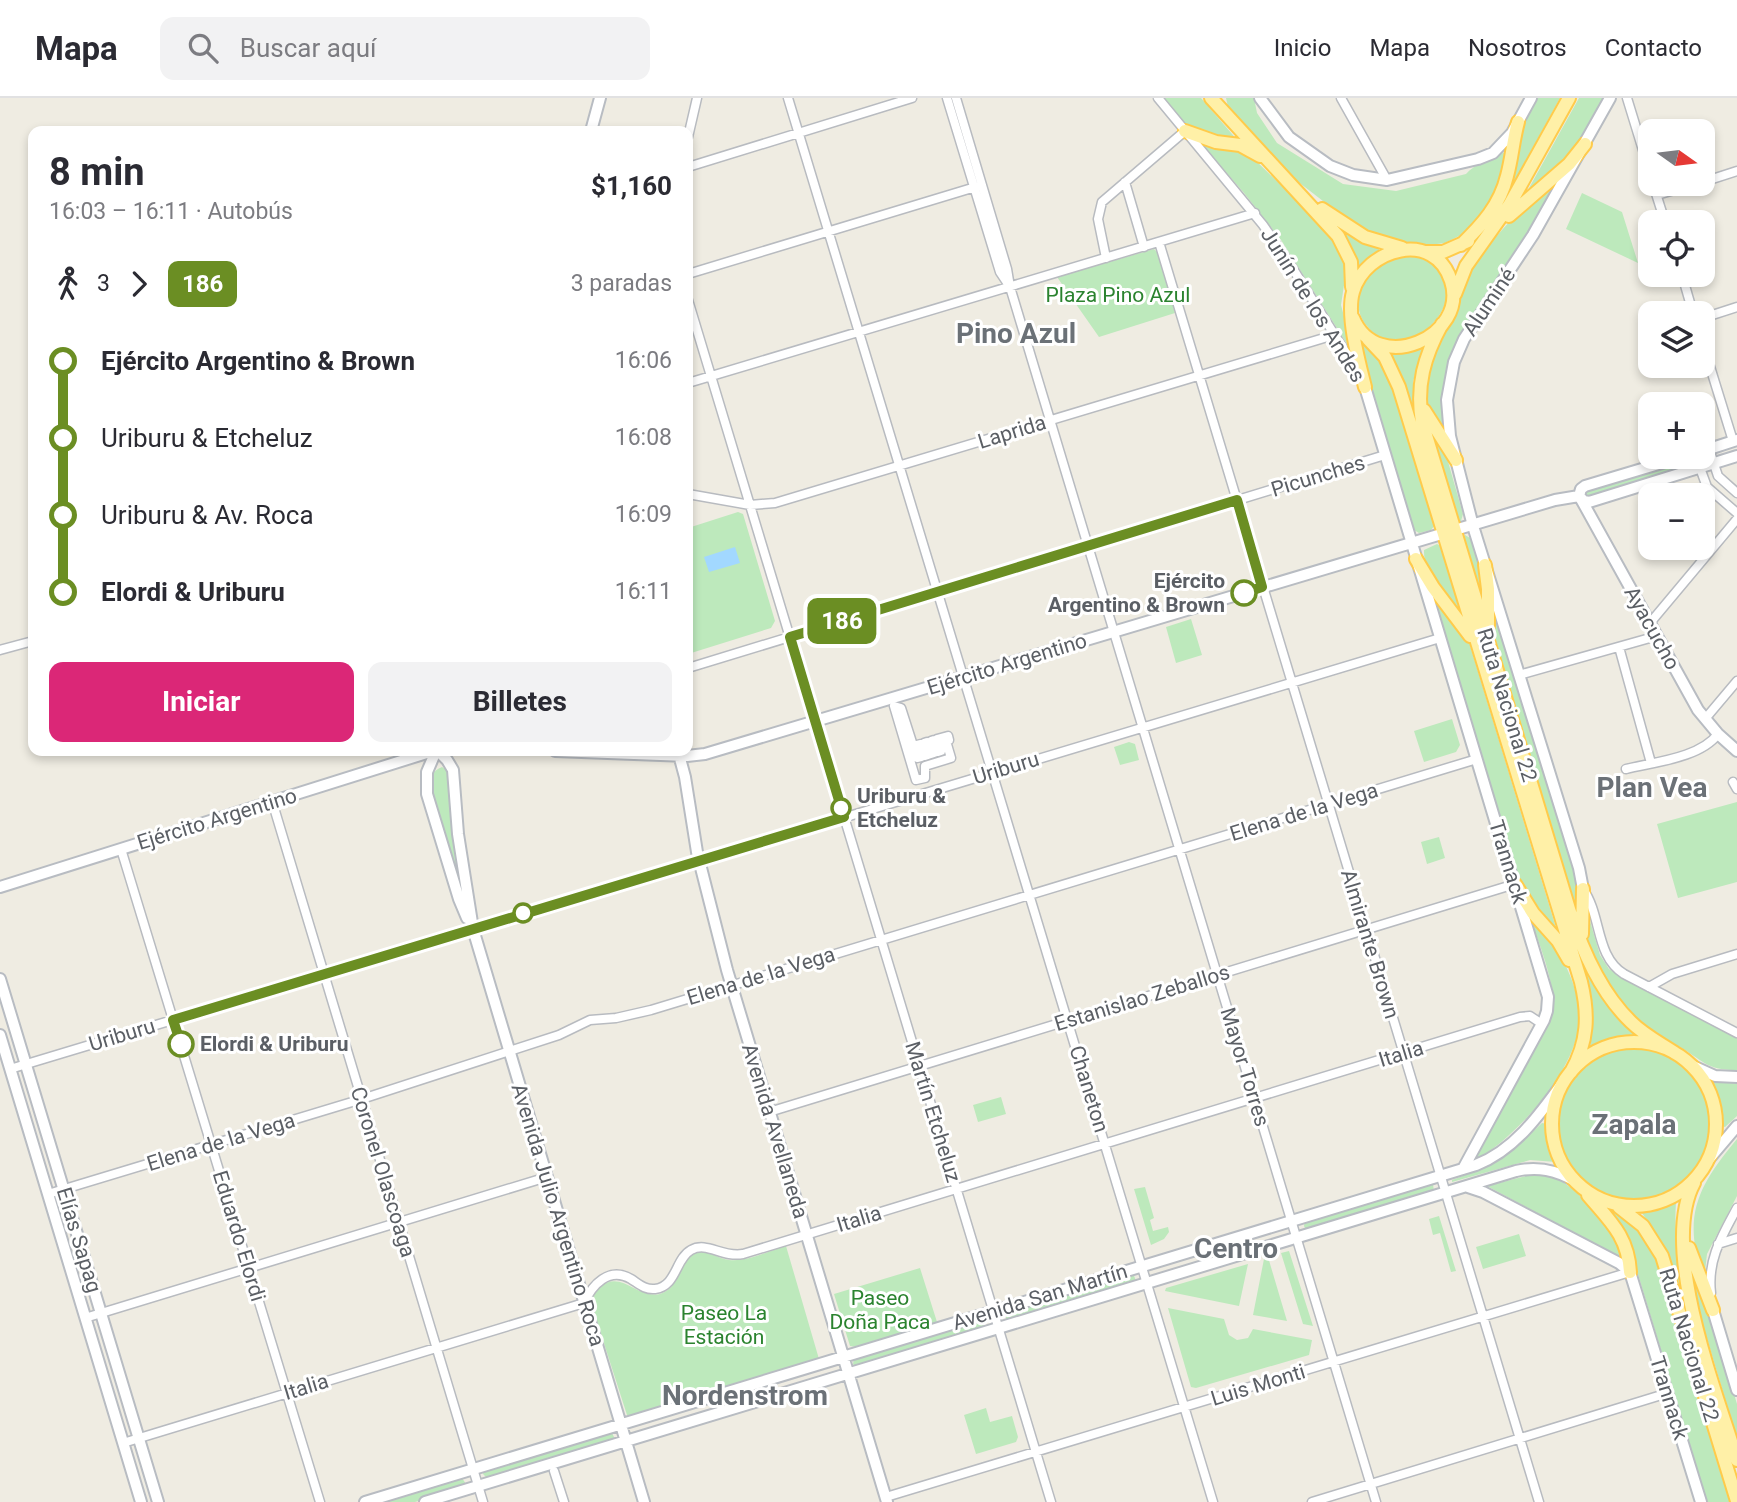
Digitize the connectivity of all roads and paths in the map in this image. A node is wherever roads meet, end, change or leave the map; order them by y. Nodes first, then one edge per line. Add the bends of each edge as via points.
1 (600, 98) edge
2 (697, 98) edge
3 (788, 98) edge
4 (912, 98) edge
5 (947, 98) edge
6 (956, 98) edge
7 (1158, 98) edge
8 (1260, 98) edge
9 (1340, 98) edge
10 (1531, 98) edge
11 (1569, 98) edge
12 (1610, 98) edge
13 (1627, 98) edge
14 (1214, 99) edge
15 (1518, 122) junction
16 (592, 126) edge
17 (691, 126) edge
18 (1185, 131) junction
19 (799, 133) junction
20 (1638, 134) edge
21 (1584, 145) junction
22 (693, 165) edge
23 (1277, 168) junction
24 (1737, 171) edge
25 (1715, 177) edge
26 (1387, 180) junction
27 (1125, 182) junction
28 (978, 186) junction
29 (1299, 192) junction
30 (1510, 204) junction
31 (1255, 213) junction
32 (828, 232) junction
33 (1159, 242) junction
34 (1484, 242) junction
35 (1461, 245) junction
36 (1144, 247) junction
37 (1419, 251) junction
38 (1106, 258) junction
39 (693, 272) edge
40 (1010, 287) junction
41 (1352, 295) junction
42 (1453, 300) junction
43 (1737, 307) edge
44 (1715, 314) edge
45 (693, 317) edge
46 (1353, 318) junction
47 (1442, 324) junction
48 (859, 332) junction
49 (1334, 335) junction
50 (1368, 339) junction
51 (1199, 376) junction
52 (711, 377) junction
53 (1714, 378) edge
54 (693, 382) edge
55 (1365, 387) junction
56 (1419, 399) junction
57 (1050, 420) junction
58 (1735, 441) edge
59 (1715, 447) edge
60 (1385, 455) junction
61 (1737, 456) edge
62 (1456, 460) junction
63 (1715, 462) edge
64 (900, 466) junction
65 (1715, 467) edge
66 (1642, 469) edge
67 (1679, 469) edge
68 (1701, 469) edge
69 (1737, 493) edge
70 (693, 495) edge
71 (1579, 496) junction
72 (1237, 500) junction
73 (750, 505) junction
74 (1737, 513) edge
75 (1737, 519) edge
76 (1473, 526) junction
77 (1449, 532) junction
78 (1411, 543) junction
79 (1088, 546) junction
80 (1416, 559) junction
81 (1485, 565) junction
82 (1262, 587) junction
83 (938, 591) junction
84 (1650, 623) junction
85 (1115, 632) junction
86 (1657, 636) junction
87 (790, 637) junction
88 (1440, 638) junction
89 (28, 642) edge
90 (1619, 647) junction
91 (0, 650) edge
92 (1486, 656) junction
93 (693, 666) edge
94 (1519, 675) junction
95 (964, 677) junction
96 (1737, 681) edge
97 (1292, 683) junction
98 (894, 706) joint
99 (1705, 719) junction
100 (815, 722) junction
101 (1143, 727) junction
102 (1718, 734) junction
103 (1737, 751) edge
104 (693, 754) edge
105 (420, 756) edge
106 (434, 756) edge
107 (442, 756) edge
108 (680, 756) edge
109 (1477, 759) junction
110 (1651, 763) junction
111 (1626, 769) dead end
112 (993, 772) junction
113 (272, 801) junction
114 (1328, 804) junction
115 (844, 817) junction
116 (121, 849) junction
117 (1180, 849) junction
118 (699, 861) junction
119 (1515, 884) junction
120 (0, 887) edge
121 (1583, 889) junction
122 (1030, 895) junction
123 (472, 929) junction
124 (1366, 930) junction
125 (881, 940) junction
126 (1584, 952) junction
127 (1737, 954) edge
128 (324, 974) junction
129 (1218, 975) junction
130 (0, 979) edge
131 (1581, 982) junction
132 (732, 985) junction
133 (1649, 987) junction
134 (173, 1020) junction
135 (1068, 1021) junction
136 (1542, 1024) junction
137 (1737, 1033) edge
138 (0, 1035) edge
139 (509, 1051) junction
140 (1403, 1053) junction
141 (1675, 1053) junction
142 (26, 1065) junction
143 (919, 1066) junction
144 (1693, 1066) junction
145 (10, 1069) junction
146 (1567, 1076) junction
147 (1737, 1077) edge
148 (1255, 1098) junction
149 (362, 1099) junction
150 (769, 1112) junction
151 (1737, 1126) edge
152 (1105, 1144) junction
153 (211, 1145) junction
154 (1709, 1159) junction
155 (1463, 1169) junction
156 (1440, 1175) junction
157 (547, 1177) junction
158 (1697, 1177) junction
159 (1579, 1185) junction
160 (1465, 1187) junction
161 (64, 1189) junction
162 (956, 1189) junction
163 (1446, 1193) junction
164 (48, 1194) junction
165 (1616, 1205) junction
166 (1737, 1208) edge
167 (1292, 1220) junction
168 (399, 1222) junction
169 (1682, 1223) junction
170 (806, 1235) junction
171 (1297, 1238) junction
172 (1737, 1238) edge
173 (1718, 1244) junction
174 (1142, 1266) junction
175 (249, 1268) junction
176 (1630, 1272) junction
177 (1147, 1283) junction
178 (584, 1303) junction
179 (1713, 1310) junction
180 (993, 1312) junction
181 (101, 1313) junction
182 (1483, 1317) junction
183 (85, 1318) junction
184 (998, 1329) junction
185 (436, 1348) junction
186 (843, 1358) junction
187 (1334, 1362) junction
188 (848, 1374) junction
189 (1735, 1374) edge
190 (1737, 1390) edge
191 (287, 1393) junction
192 (1668, 1393) junction
193 (1184, 1407) junction
194 (621, 1426) junction
195 (139, 1438) junction
196 (1520, 1438) junction
197 (626, 1441) junction
198 (123, 1443) junction
199 (1035, 1452) junction
200 (1737, 1460) edge
201 (473, 1470) junction
202 (554, 1471) dead end
203 (1371, 1484) junction
204 (478, 1486) junction
205 (886, 1499) edge
206 (1737, 1501) edge
207 (141, 1502) edge
208 (158, 1502) edge
209 (320, 1502) edge
210 (365, 1502) edge
211 (425, 1502) edge
212 (483, 1502) edge
213 (564, 1502) edge
214 (644, 1502) edge
215 (1051, 1502) edge
216 (1213, 1502) edge
217 (1311, 1502) edge
218 (1376, 1502) edge
219 (1539, 1502) edge
220 (1701, 1502) edge

1 - 16 main road
2 - 17 street
3 - 19 street, Chaneton
4 - 19 street
5 - 28 street
6 - 28 street
7 - 18 street, Junín de los Andes
8 - 26 main road via 1289,137 1330,166
9 - 26 street
10 - 15 main road
11 - 30 main road
12 - 21 main road, Aluminé
13 - 20 street
14 - 23 main road
15 - 26 main road via 1501,147 1486,157
15 - 35 main road via 1501,193 1488,217
18 - 23 main road via 1245,147
18 - 27 street
18 - 31 street, Junín de los Andes
19 - 22 street
19 - 32 street, Chaneton
21 - 34 main road
21 - 62 main road, Aluminé via 1533,235 1458,350 1447,400 1447,424
23 - 29 main road
24 - 25 street
27 - 36 street
27 - 38 street via 1099,208
28 - 32 street
28 - 40 street, Mayor Torres via 1000,272
29 - 37 main road via 1365,237
29 - 41 main road via 1349,253
30 - 34 main road
30 - 35 main road via 1490,226
31 - 33 street
31 - 49 street, Junín de los Andes
32 - 39 street
32 - 48 street, Chaneton
33 - 36 street
33 - 51 street, Almirante Brown
34 - 42 main road via 1466,266
35 - 37 main road via 1443,252
36 - 38 street
37 - 41 main road via 1394,251 1376,260 1360,275
37 - 42 main road via 1437,259 1447,271
38 - 40 street
40 - 48 street
40 - 57 street, Mayor Torres
41 - 46 main road
42 - 47 main road
43 - 44 street
45 - 52 street, Martín Etcheluz
46 - 50 main road
46 - 55 main road
47 - 50 main road via 1429,337 1403,347
47 - 56 main road, Ruta Nacional 22 via 1423,364
48 - 52 street
48 - 64 street, Chaneton
49 - 51 street, Laprida
49 - 55 street, Junín de los Andes
50 - 77 main road, Ruta Nacional 22 via 1395,376
51 - 57 street, Laprida
51 - 72 street, Almirante Brown
52 - 54 street
52 - 73 street, Martín Etcheluz
53 - 58 street
55 - 60 main road, Junín de los Andes
56 - 62 main road
56 - 77 main road, Ruta Nacional 22
57 - 64 street, Laprida
57 - 79 street, Mayor Torres
58 - 59 main road
60 - 72 street, Picunches
60 - 78 main road, Junín de los Andes
61 - 63 main road
62 - 76 main road, Aluminé
64 - 73 street, Laprida via 775,503
64 - 83 street, Chaneton
65 - 69 street
66 - 71 main road via 1583,487
67 - 71 main road via 1589,502
68 - 74 street via 1707,487
70 - 73 street, Laprida
71 - 76 main road, Ejército Argentino
71 - 84 main road, Ayacucho
72 - 79 street, Picunches
72 - 82 street, Almirante Brown
73 - 87 street, Martín Etcheluz
75 - 84 street
76 - 77 main road, Ejército Argentino
76 - 81 main road, Aluminé
77 - 78 main road, Ejército Argentino
77 - 92 main road, Ruta Nacional 22
78 - 80 main road, Trannack
78 - 82 main road, Ejército Argentino
79 - 83 street, Picunches
79 - 85 street, Mayor Torres
80 - 88 main road, Trannack
80 - 92 main road
81 - 92 main road
81 - 94 main road, Aluminé
82 - 85 main road, Ejército Argentino
82 - 97 street, Almirante Brown
83 - 87 street, Picunches
83 - 95 street, Chaneton
84 - 86 main road, Ayacucho
85 - 95 main road, Ejército Argentino
85 - 101 street, Mayor Torres
86 - 90 street
86 - 99 main road, Ayacucho
87 - 93 street, Picunches
87 - 100 street, Martín Etcheluz
88 - 97 street, Uriburu
88 - 109 main road, Trannack
89 - 91 street
90 - 94 street
90 - 110 street
92 - 126 main road, Ruta Nacional 22
92 - 131 main road, Ruta Nacional 22
94 - 121 main road, Aluminé
95 - 100 main road, Ejército Argentino
95 - 112 street, Chaneton
96 - 99 street
97 - 101 street, Uriburu
97 - 114 street, Almirante Brown
98 - 98 street via 901,709 917,758 921,757 917,745 921,744 925,756 924,743 931,754 931,741 938,752 937,739 947,736 949,740 951,758 925,766 925,778 916,780
99 - 102 main road, Ayacucho
100 - 104 main road, Ejército Argentino
100 - 115 street, Martín Etcheluz
101 - 112 street, Uriburu
101 - 117 street, Mayor Torres
102 - 103 main road, Ayacucho
102 - 110 street via 1697,751
105 - 113 main road, Ejército Argentino
106 - 123 main road, Avenida Julio Argentino Roca via 427,772 427,794
107 - 123 main road, Avenida Julio Argentino Roca via 451,764 454,777 457,834
108 - 118 main road, Avenida Avellaneda
109 - 114 street, Elena de la Vega
109 - 119 main road, Trannack
110 - 111 street
112 - 115 street, Uriburu
112 - 122 street, Chaneton
113 - 116 main road, Ejército Argentino
113 - 128 street, Coronel Olascoaga
114 - 117 street, Elena de la Vega
114 - 124 street, Almirante Brown
115 - 118 street, Uriburu
115 - 125 street, Martín Etcheluz
116 - 120 main road, Ejército Argentino
116 - 134 street, Eduardo Elordi
117 - 122 street, Elena de la Vega
117 - 129 street, Mayor Torres
118 - 123 street, Uriburu
118 - 132 main road, Avenida Avellaneda
119 - 124 street, Estanislao Zeballos
119 - 131 main road via 1558,941
119 - 136 main road, Trannack via 1548,997
121 - 126 main road
121 - 133 street via 1608,959 1619,971
122 - 125 street, Elena de la Vega
122 - 135 street, Chaneton
123 - 128 street, Uriburu
123 - 139 main road, Avenida Julio Argentino Roca
124 - 129 street, Estanislao Zeballos
124 - 140 street, Almirante Brown
125 - 132 street, Elena de la Vega
125 - 143 street, Martín Etcheluz
126 - 141 main road, Ruta Nacional 22 via 1625,1016
127 - 133 street via 1672,974
128 - 134 street, Uriburu
128 - 149 street, Coronel Olascoaga
129 - 135 street, Estanislao Zeballos
129 - 148 street, Mayor Torres
130 - 142 main road, Elías Sapag
131 - 146 main road, Ruta Nacional 22 via 1586,1035
132 - 139 street, Elena de la Vega via 637,1014 590,1020
132 - 150 main road, Avenida Avellaneda
133 - 137 street
134 - 142 street, Uriburu
134 - 153 street, Eduardo Elordi
135 - 143 street, Estanislao Zeballos
135 - 152 street, Chaneton
136 - 140 street, Italia via 1525,1016
136 - 155 main road, Trannack
138 - 145 main road, Elías Sapag
139 - 149 street, Elena de la Vega
139 - 157 main road, Avenida Julio Argentino Roca
140 - 148 street, Italia
140 - 156 street, Almirante Brown
141 - 144 main road
141 - 146 main road via 1644,1042 1622,1042 1599,1049
142 - 145 street, Uriburu
142 - 161 main road, Elías Sapag
143 - 150 street, Estanislao Zeballos
143 - 162 street, Martín Etcheluz
144 - 147 main road via 1715,1076
144 - 154 main road via 1711,1094 1716,1115
145 - 164 main road, Elías Sapag
146 - 155 main road, Avenida San Martín via 1513,1143 1493,1158
146 - 159 main road via 1554,1103 1552,1127 1561,1162
148 - 152 street, Italia
148 - 167 street, Mayor Torres
149 - 153 street, Elena de la Vega
149 - 168 street, Coronel Olascoaga
150 - 170 main road, Avenida Avellaneda
151 - 154 main road
152 - 162 street, Italia
152 - 174 street, Chaneton
153 - 161 street, Elena de la Vega
153 - 175 street, Eduardo Elordi
154 - 158 main road
155 - 156 main road, Avenida San Martín
156 - 163 street, Almirante Brown
156 - 167 main road, Avenida San Martín
157 - 168 street
157 - 178 main road, Avenida Julio Argentino Roca
158 - 165 main road via 1661,1202
158 - 169 main road, Ruta Nacional 22
159 - 160 main road, Avenida San Martín via 1553,1171 1534,1168
159 - 165 main road
159 - 176 main road via 1621,1236
160 - 163 main road, Avenida San Martín
160 - 176 main road via 1483,1192
161 - 164 street, Elena de la Vega
161 - 181 main road, Elías Sapag
162 - 170 street, Italia
162 - 180 street, Martín Etcheluz
163 - 171 main road, Avenida San Martín
163 - 182 street, Almirante Brown
164 - 183 main road, Elías Sapag
165 - 206 main road, Ruta Nacional 22 via 1643,1226 1662,1256
166 - 173 street
167 - 171 street, Mayor Torres
167 - 174 main road, Avenida San Martín
168 - 175 street
168 - 185 street, Coronel Olascoaga
169 - 179 main road
169 - 200 main road, Ruta Nacional 22 via 1692,1309
170 - 178 street, Italia via 737,1255 694,1248 664,1286 648,1289 626,1277 610,1276 592,1288
170 - 186 main road, Avenida Avellaneda
171 - 177 main road, Avenida San Martín
171 - 187 street, Mayor Torres
172 - 173 street
173 - 179 street via 1709,1275
174 - 177 street, Chaneton
174 - 180 main road, Avenida San Martín
175 - 181 street
175 - 191 street, Eduardo Elordi
176 - 182 street, Luis Monti
176 - 192 main road, Trannack
177 - 184 main road, Avenida San Martín
177 - 193 street, Chaneton
178 - 185 street, Italia
178 - 194 main road, Avenida Julio Argentino Roca
179 - 189 main road
180 - 184 street, Martín Etcheluz
180 - 186 main road, Avenida San Martín
181 - 183 street
181 - 195 main road, Elías Sapag
182 - 187 street, Luis Monti
182 - 196 street, Almirante Brown
183 - 198 main road, Elías Sapag
184 - 188 main road, Avenida San Martín
184 - 199 street, Martín Etcheluz
185 - 191 street, Italia
185 - 201 street, Coronel Olascoaga
186 - 188 main road, Avenida Avellaneda
186 - 194 main road, Avenida San Martín
187 - 193 street, Luis Monti
187 - 203 street, Mayor Torres
188 - 197 main road, Avenida San Martín
188 - 205 main road, Avenida Avellaneda
189 - 190 main road
191 - 195 street, Italia
191 - 209 street, Eduardo Elordi
192 - 196 street
192 - 220 main road, Trannack
193 - 199 street, Luis Monti
193 - 216 street, Chaneton
194 - 197 main road, Avenida Julio Argentino Roca
194 - 201 main road, Avenida San Martín
195 - 198 street, Italia
195 - 208 main road, Elías Sapag
196 - 203 street
196 - 219 street, Almirante Brown
197 - 204 main road, Avenida San Martín
197 - 214 main road, Avenida Julio Argentino Roca
198 - 207 main road, Elías Sapag
199 - 205 street, Luis Monti
199 - 215 street, Martín Etcheluz
201 - 204 street, Coronel Olascoaga
201 - 210 main road, Avenida San Martín
202 - 213 street
203 - 217 street
203 - 218 street, Mayor Torres
204 - 211 main road, Avenida San Martín
204 - 212 street, Coronel Olascoaga

